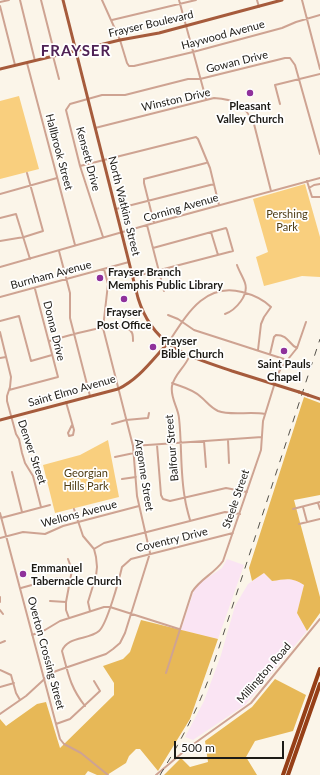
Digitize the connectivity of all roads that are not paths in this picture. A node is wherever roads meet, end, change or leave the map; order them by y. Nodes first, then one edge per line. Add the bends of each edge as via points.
1 (8, 0) edge
2 (20, 0) edge
3 (41, 0) edge
4 (63, 0) edge
5 (102, 0) edge
6 (179, 0) edge
7 (196, 0) edge
8 (257, 0) edge
9 (282, 0) edge
10 (302, 0) edge
11 (0, 2) edge
12 (180, 4) junction
13 (0, 6) edge
14 (258, 7) junction
15 (320, 15) edge
16 (307, 18) junction
17 (112, 20) junction
18 (185, 26) junction
19 (120, 40) junction
20 (76, 50) junction
21 (193, 52) junction
22 (54, 56) junction
23 (35, 61) junction
24 (27, 63) junction
25 (15, 66) junction
26 (0, 69) edge
27 (320, 69) edge
28 (320, 74) edge
29 (59, 78) dead end
30 (200, 79) junction
31 (298, 80) junction
32 (88, 99) junction
33 (206, 100) junction
34 (280, 104) dead end
35 (95, 128) junction
36 (320, 154) edge
37 (104, 160) junction
38 (207, 162) junction
39 (80, 166) junction
40 (27, 173) dead end
41 (57, 178) junction
42 (320, 178) edge
43 (306, 181) junction
44 (214, 184) junction
45 (320, 184) edge
46 (31, 186) junction
47 (308, 188) junction
48 (271, 191) junction
49 (0, 194) edge
50 (320, 197) edge
51 (149, 200) junction
52 (219, 205) junction
53 (116, 209) junction
54 (0, 218) edge
55 (154, 223) junction
56 (147, 225) junction
57 (122, 232) junction
58 (211, 232) junction
59 (24, 237) junction
60 (103, 237) junction
61 (0, 241) edge
62 (75, 246) junction
63 (153, 248) junction
64 (59, 251) junction
65 (218, 255) junction
66 (30, 259) junction
67 (129, 262) junction
68 (236, 265) dead end
69 (0, 267) edge
70 (104, 269) junction
71 (159, 271) junction
72 (133, 277) junction
73 (67, 280) junction
74 (35, 289) junction
75 (164, 291) dead end
76 (245, 292) junction
77 (0, 297) edge
78 (226, 314) dead end
79 (168, 315) dead end
80 (0, 321) edge
81 (182, 321) junction
82 (306, 322) dead end
83 (103, 328) junction
84 (0, 332) edge
85 (74, 335) junction
86 (49, 341) junction
87 (133, 341) dead end
88 (168, 343) junction
89 (297, 348) junction
90 (258, 350) junction
91 (269, 354) junction
92 (52, 355) junction
93 (6, 356) junction
94 (189, 357) junction
95 (0, 358) edge
96 (287, 360) junction
97 (172, 383) junction
98 (274, 385) junction
99 (118, 389) junction
100 (9, 390) junction
101 (90, 396) junction
102 (320, 399) edge
103 (66, 402) junction
104 (149, 413) dead end
105 (265, 414) junction
106 (11, 417) junction
107 (0, 420) edge
108 (126, 420) junction
109 (72, 424) junction
110 (112, 424) dead end
111 (262, 437) junction
112 (228, 440) junction
113 (204, 441) junction
114 (181, 443) junction
115 (157, 445) junction
116 (133, 446) junction
117 (134, 453) junction
118 (115, 457) dead end
119 (229, 463) dead end
120 (206, 467) dead end
121 (12, 472) dead end
122 (136, 477) junction
123 (122, 479) dead end
124 (247, 492) junction
125 (184, 498) junction
126 (319, 502) edge
127 (50, 505) dead end
128 (139, 506) junction
129 (41, 507) junction
130 (303, 507) junction
131 (74, 509) dead end
132 (293, 509) dead end
133 (320, 509) edge
134 (22, 512) junction
135 (0, 513) edge
136 (240, 514) junction
137 (1, 518) junction
138 (320, 519) edge
139 (190, 520) junction
140 (78, 522) junction
141 (307, 522) junction
142 (299, 524) dead end
143 (146, 531) junction
144 (233, 533) junction
145 (6, 536) junction
146 (0, 538) edge
147 (94, 549) junction
148 (150, 553) junction
149 (68, 559) dead end
150 (70, 580) junction
151 (21, 588) junction
152 (0, 597) edge
153 (0, 602) edge
154 (50, 602) dead end
155 (66, 602) junction
156 (110, 607) junction
157 (0, 610) edge
158 (90, 611) junction
159 (3, 614) dead end
160 (131, 614) junction
161 (69, 618) junction
162 (320, 619) edge
163 (179, 629) junction
164 (32, 635) junction
165 (5, 642) dead end
166 (0, 643) edge
167 (66, 667) junction
168 (320, 669) edge
169 (0, 670) edge
170 (166, 673) dead end
171 (44, 680) junction
172 (94, 681) dead end
173 (14, 683) junction
174 (320, 684) edge
175 (0, 688) edge
176 (20, 700) junction
177 (85, 706) junction
178 (0, 714) edge
179 (56, 724) junction
180 (108, 775) edge
181 (156, 775) edge
182 (283, 775) edge
183 (288, 775) edge

1 - 11 street
2 - 23 street
3 - 22 street
4 - 20 main road, North Watkins Street
5 - 17 street
6 - 12 street
7 - 12 street
8 - 14 street
9 - 14 main road, Frayser Boulevard
10 - 16 street
12 - 17 street
12 - 18 street
13 - 25 street
14 - 18 main road, Frayser Boulevard
15 - 16 street, Haywood Avenue
16 - 21 street, Haywood Avenue via 282,28
16 - 27 street
17 - 19 street
18 - 19 main road, Frayser Boulevard
18 - 21 street
19 - 20 main road, Frayser Boulevard
19 - 21 street, Haywood Avenue via 130,66
20 - 22 main road, Frayser Boulevard
20 - 32 main road, North Watkins Street
21 - 30 street
22 - 23 main road, Frayser Boulevard
22 - 29 street
23 - 24 main road, Frayser Boulevard
24 - 25 main road, Frayser Boulevard
24 - 41 street, Hallbrook Street
25 - 26 main road, Frayser Boulevard
28 - 31 street
30 - 31 street, Gowan Drive via 290,58
30 - 32 street, Gowan Drive via 188,79 125,95 102,95
30 - 33 street
31 - 34 street via 275,85
31 - 36 street, Gowan Drive
32 - 35 main road, North Watkins Street
32 - 39 street, Kensett Drive via 70,104 66,110
33 - 35 street, Winston Drive
33 - 48 street, Winston Drive via 214,98 232,101 249,114 254,124
35 - 37 main road, North Watkins Street
37 - 38 street via 196,137
37 - 39 street
37 - 53 main road, North Watkins Street
38 - 44 street
38 - 51 street via 144,179
39 - 60 street, Kensett Drive
40 - 46 street
41 - 46 street
41 - 62 street, Hallbrook Street
42 - 43 street, Corning Avenue
43 - 47 street
43 - 48 street, Corning Avenue
44 - 51 street
44 - 52 street
45 - 47 street
46 - 49 street
46 - 59 street via 43,231
47 - 50 street via 312,197
48 - 52 street, Corning Avenue
51 - 53 street
51 - 55 street
52 - 55 street, Corning Avenue
53 - 57 main road, North Watkins Street
54 - 59 street via 16,214
55 - 56 street, Corning Avenue
56 - 57 street, Corning Avenue
56 - 63 street
57 - 60 street, Corning Avenue
57 - 67 main road, North Watkins Street
58 - 63 street
58 - 65 street
58 - 65 street via 226,228 228,230 233,251
59 - 61 street
59 - 66 street
60 - 62 street, Corning Avenue
62 - 64 street, Corning Avenue
63 - 71 street
64 - 66 street, Corning Avenue
64 - 73 street
65 - 71 street
66 - 69 street, Corning Avenue
67 - 70 street, Burnham Avenue
67 - 72 main road, North Watkins Street
68 - 76 street via 246,284
70 - 73 street, Burnham Avenue
70 - 83 street, Argonne Street via 108,284
71 - 72 street
71 - 75 street
72 - 88 main road, North Watkins Street via 142,312
73 - 74 street, Burnham Avenue
73 - 85 street
74 - 77 street, Burnham Avenue
74 - 86 street, Donna Drive
76 - 78 street via 239,305
76 - 81 street, Saint Elmo Avenue via 223,290 212,293 196,304
76 - 90 street, Saint Elmo Avenue via 265,301 271,307 261,324
79 - 81 street
80 - 92 street via 19,316 31,361
81 - 88 street, Saint Elmo Avenue
81 - 90 street via 194,330
82 - 89 street, Steele Street
83 - 85 street
83 - 87 street via 127,328 133,335
83 - 99 street, Argonne Street
84 - 93 street, Denver Street
85 - 86 street
85 - 101 street
86 - 92 street, Donna Drive
88 - 94 main road, North Watkins Street
88 - 99 main road, Saint Elmo Avenue via 135,379
89 - 91 street via 286,337 276,335
89 - 96 street, Steele Street
90 - 91 street
91 - 96 street
92 - 100 street, Donna Drive via 58,377
93 - 95 street
93 - 100 street, Denver Street via 11,377
94 - 97 street
94 - 98 main road, North Watkins Street
96 - 98 street, Steele Street
97 - 105 street via 192,390 211,407 226,413
97 - 114 street, Balfour Street
98 - 102 main road, North Watkins Street, bridge
98 - 105 street, Steele Street
99 - 101 main road, Saint Elmo Avenue
99 - 108 street, Argonne Street
100 - 106 street, Denver Street via 7,402
101 - 103 main road, Saint Elmo Avenue
103 - 106 main road, Saint Elmo Avenue
103 - 109 street
104 - 108 street via 148,418
105 - 111 street, Steele Street
106 - 107 main road, Saint Elmo Avenue
106 - 129 street, Denver Street via 25,463 33,476
108 - 110 street
108 - 116 street, Argonne Street
109 - 109 street via 74,434 69,436 68,433
111 - 112 street
111 - 124 street, Steele Street via 261,450
112 - 113 street
112 - 119 street
113 - 114 street
113 - 120 street
114 - 115 street
114 - 125 street, Balfour Street
115 - 116 street
115 - 125 street via 163,499 170,501
116 - 117 street, Argonne Street
117 - 118 street
117 - 122 street, Argonne Street
121 - 134 street
122 - 123 street
122 - 128 street, Argonne Street
124 - 125 street via 226,488
124 - 136 street, Steele Street
125 - 139 street, Balfour Street
126 - 130 street
126 - 133 street
127 - 129 street
128 - 140 street, Wellons Avenue
128 - 143 street, Argonne Street
129 - 134 street
130 - 132 street
130 - 141 street
131 - 140 street
134 - 137 street
135 - 137 street, Overton Crossing Street
136 - 139 street via 225,512
136 - 144 street, Steele Street
137 - 145 street, Overton Crossing Street
138 - 141 street
139 - 143 street
140 - 145 street, Wellons Avenue via 45,534 23,532
140 - 147 street via 83,536
141 - 142 street
143 - 147 street via 104,543
143 - 148 street, Argonne Street
144 - 148 street, Coventry Drive
144 - 163 street, Steele Street via 223,561 217,569 202,579 192,592
145 - 146 street, Wellons Avenue
145 - 151 street, Overton Crossing Street
147 - 158 street via 97,567 88,602
148 - 156 street, Coventry Drive via 131,559 122,567
148 - 160 street, Argonne Street
149 - 150 street via 72,570
150 - 151 street via 57,578
150 - 155 street
151 - 164 street, Overton Crossing Street
152 - 153 street
154 - 155 street
155 - 161 street
156 - 158 street
156 - 160 street
156 - 167 street, Coventry Drive via 99,631 64,646 62,650
157 - 159 street
158 - 161 street
160 - 163 street
160 - 167 street, Argonne Street via 125,633 114,650
161 - 164 street
162 - 181 street, Millington Road via 251,703 188,748
163 - 170 street, Steele Street
164 - 171 street, Overton Crossing Street
165 - 166 street
167 - 171 street, Argonne Street via 51,673
167 - 177 street, Coventry Drive via 71,684
168 - 182 highway
169 - 173 street via 11,675
171 - 176 street, Argonne Street
171 - 179 street, Overton Crossing Street
172 - 177 street via 100,691
173 - 175 street
173 - 176 street
174 - 183 highway
176 - 178 street, Argonne Street
177 - 179 street via 70,719
179 - 180 street, Overton Crossing Street via 64,744 81,753

